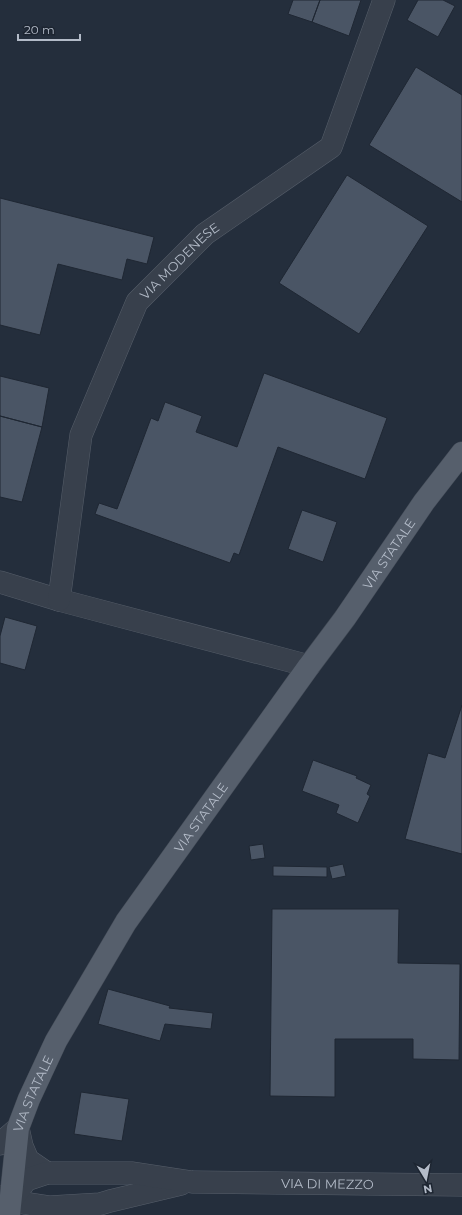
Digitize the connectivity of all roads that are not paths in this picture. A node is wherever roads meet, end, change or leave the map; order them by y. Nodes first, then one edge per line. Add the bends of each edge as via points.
1 (384, 0) edge
2 (462, 453) edge
3 (0, 582) edge
4 (59, 600) junction
5 (309, 666) junction
6 (18, 1128) junction
7 (0, 1144) edge
8 (47, 1173) junction
9 (192, 1182) junction
10 (462, 1185) edge
11 (5, 1204) edge
12 (93, 1210) edge

1 - 4 street, VIA MODENESE via 331,147 206,234 137,302 81,435
2 - 5 main road, VIA STATALE via 424,502
3 - 4 street
4 - 5 street
5 - 6 main road, VIA STATALE via 126,922 56,1041
6 - 7 street
6 - 8 street via 28,1160
6 - 11 main road, VIA STATALE
8 - 9 street via 133,1173
8 - 11 street via 26,1180
9 - 10 street, VIA DI MEZZO
9 - 12 street via 110,1201
11 - 12 street

